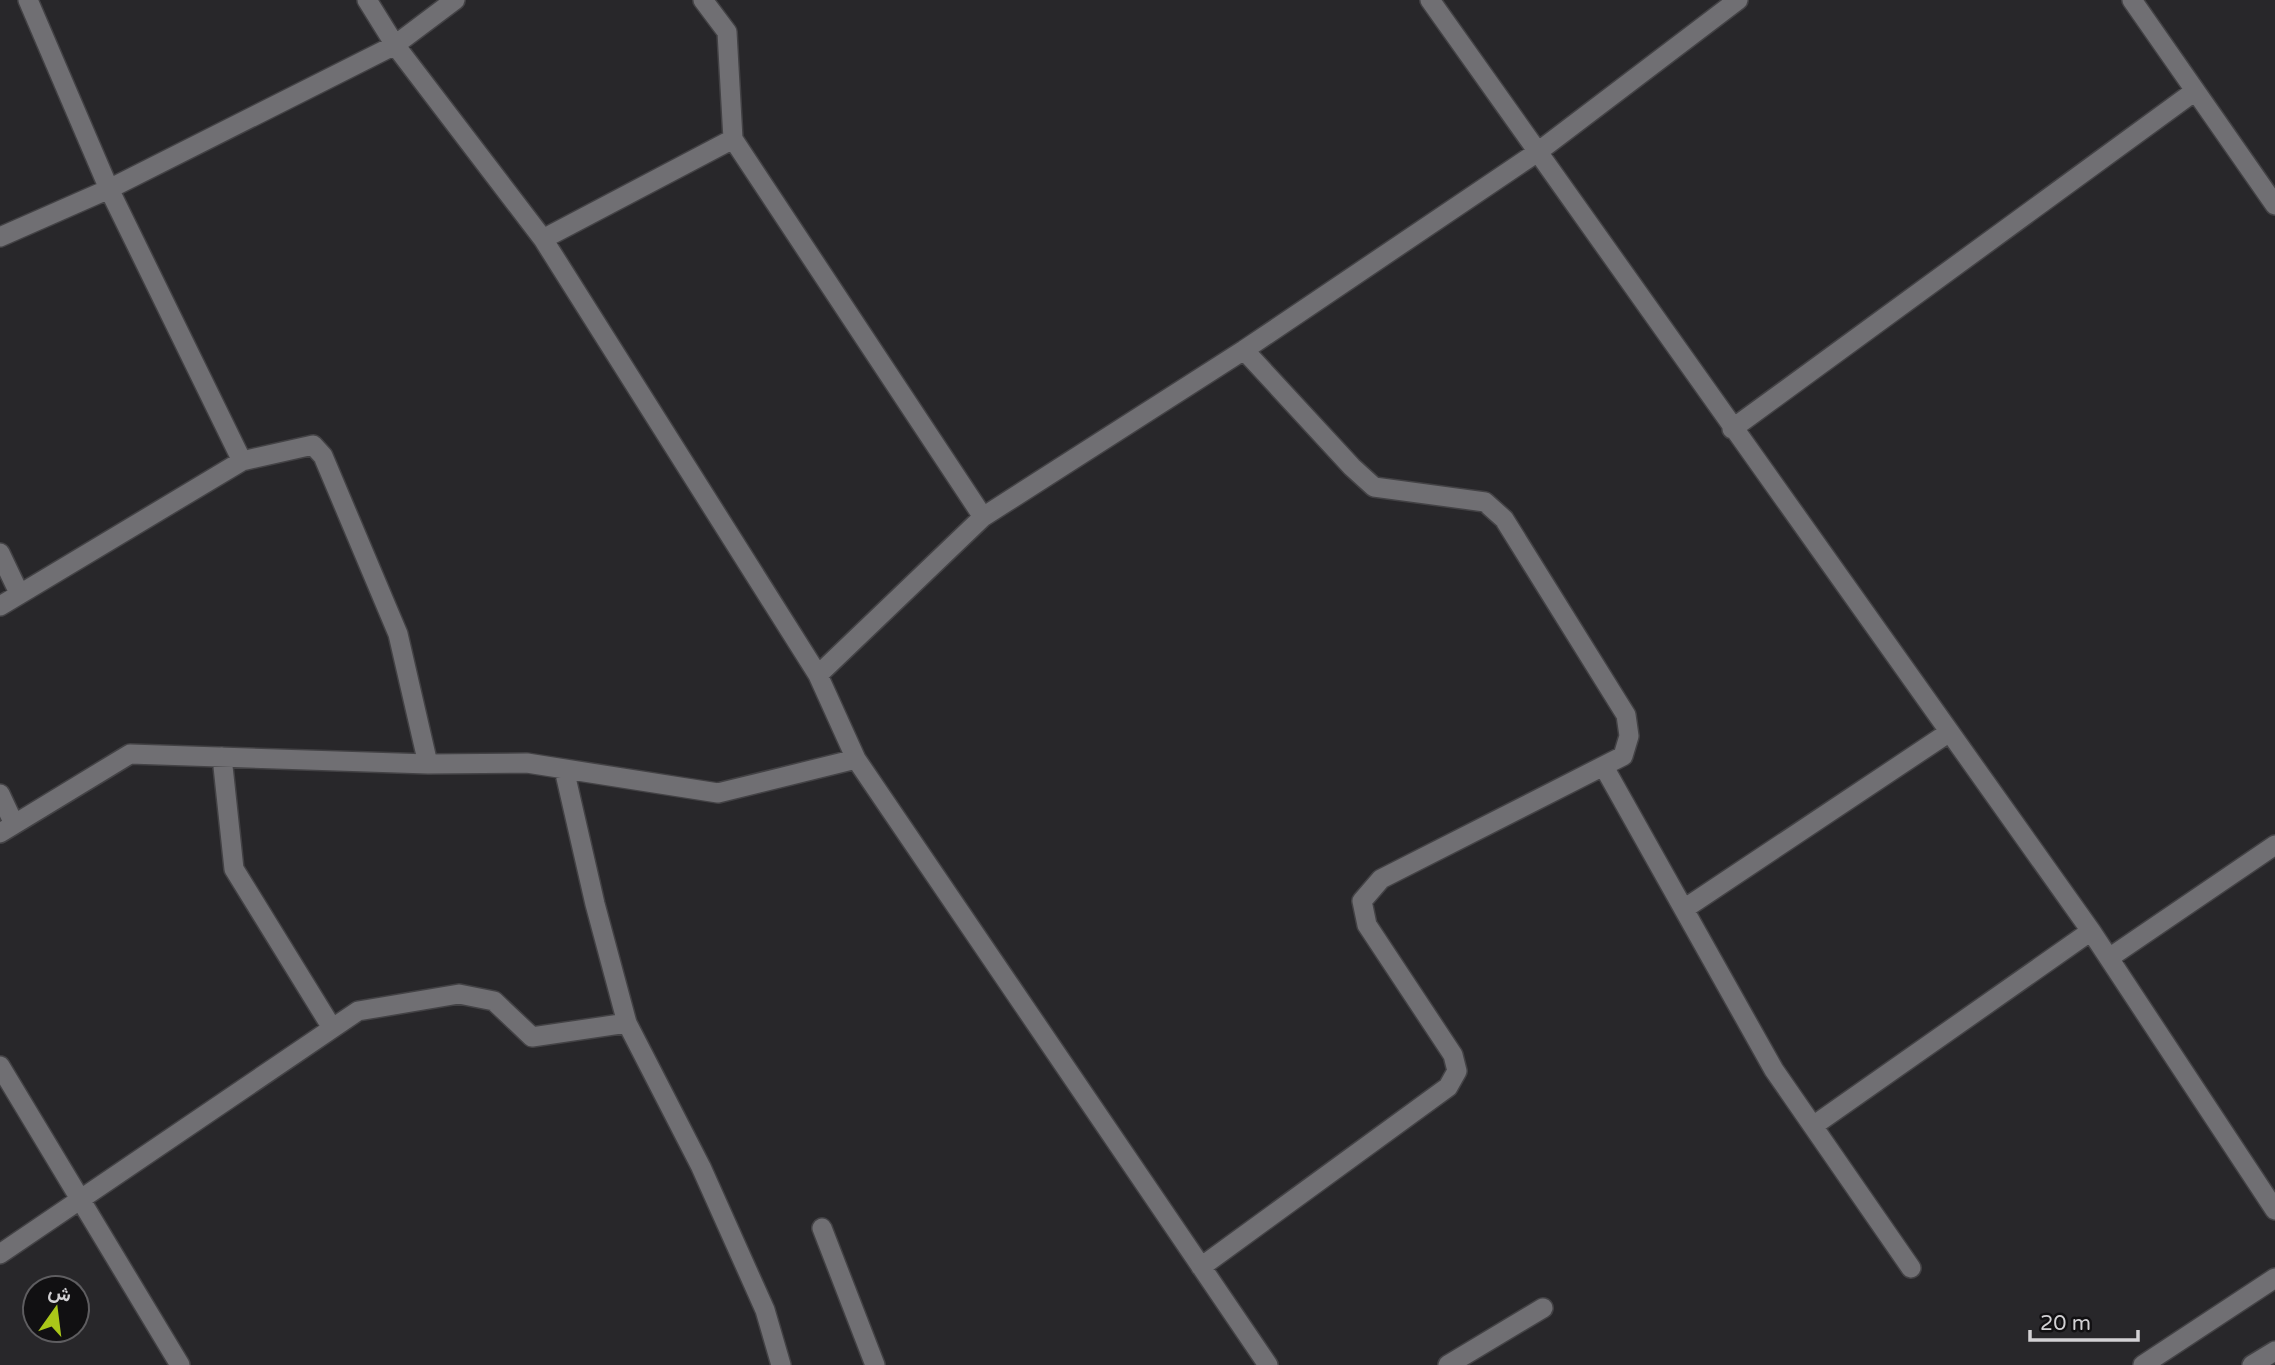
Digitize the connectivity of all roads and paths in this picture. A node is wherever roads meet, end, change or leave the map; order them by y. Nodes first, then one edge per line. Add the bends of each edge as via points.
1 (27, 0) edge
2 (367, 0) edge
3 (455, 0) edge
4 (703, 0) edge
5 (1430, 0) edge
6 (1738, 0) edge
7 (2132, 0) edge
8 (395, 44) junction
9 (2195, 91) junction
10 (733, 139) junction
11 (1539, 151) junction
12 (109, 189) junction
13 (2275, 205) edge
14 (0, 237) edge
15 (543, 239) junction
16 (1244, 349) junction
17 (1732, 429) junction
18 (242, 461) junction
19 (983, 517) junction
20 (0, 553) edge
21 (19, 593) junction
22 (0, 606) edge
23 (818, 675) junction
24 (1948, 733) junction
25 (222, 757) junction
26 (856, 759) junction
27 (428, 764) junction
28 (1604, 767) junction
29 (564, 769) junction
30 (0, 794) edge
31 (7, 828) edge
32 (2275, 845) edge
33 (1684, 909) junction
34 (2091, 931) junction
35 (2109, 958) junction
36 (627, 1023) junction
37 (332, 1028) junction
38 (0, 1066) edge
39 (1813, 1126) junction
40 (79, 1198) junction
41 (2275, 1210) edge
42 (822, 1228) dead end
43 (0, 1254) edge
44 (1201, 1267) junction
45 (1911, 1268) dead end
46 (2275, 1278) edge
47 (1543, 1308) dead end
48 (2275, 1350) edge
49 (180, 1365) edge
50 (781, 1365) edge
51 (875, 1365) edge
52 (1268, 1365) edge
53 (1448, 1365) edge
54 (2143, 1365) edge
55 (2252, 1365) edge

1 - 12 street
2 - 8 street
3 - 8 street
4 - 10 street via 727,32
5 - 11 street
6 - 11 street
7 - 9 street
8 - 12 street
8 - 15 street
9 - 13 street
9 - 17 street
10 - 15 street
10 - 19 street
11 - 16 street
11 - 17 street
12 - 14 street
12 - 18 street
15 - 23 street
16 - 19 street
16 - 28 street via 1374,487 1485,502 1504,519 1626,715 1629,736 1623,756
17 - 24 street
18 - 21 street
18 - 27 street via 313,445 323,456 398,634
19 - 23 street
20 - 21 street
21 - 22 street
23 - 26 street
24 - 33 street
24 - 34 street
25 - 27 street
25 - 31 street via 130,754
25 - 37 street via 234,869
26 - 29 street via 718,793
26 - 44 street
27 - 29 street via 527,763
28 - 33 street
28 - 44 street via 1381,879 1363,901 1367,925 1454,1055 1457,1071 1448,1087
29 - 36 street
30 - 31 street
32 - 35 street
33 - 39 street via 1774,1070
34 - 35 street
34 - 39 street
35 - 41 street
36 - 37 street via 532,1037 494,1001 459,994 358,1011
36 - 50 street via 701,1167 765,1310
37 - 40 street
38 - 40 street
39 - 45 street
40 - 43 street
40 - 49 street
42 - 51 street
44 - 52 street
46 - 54 street
47 - 53 street
48 - 55 street

